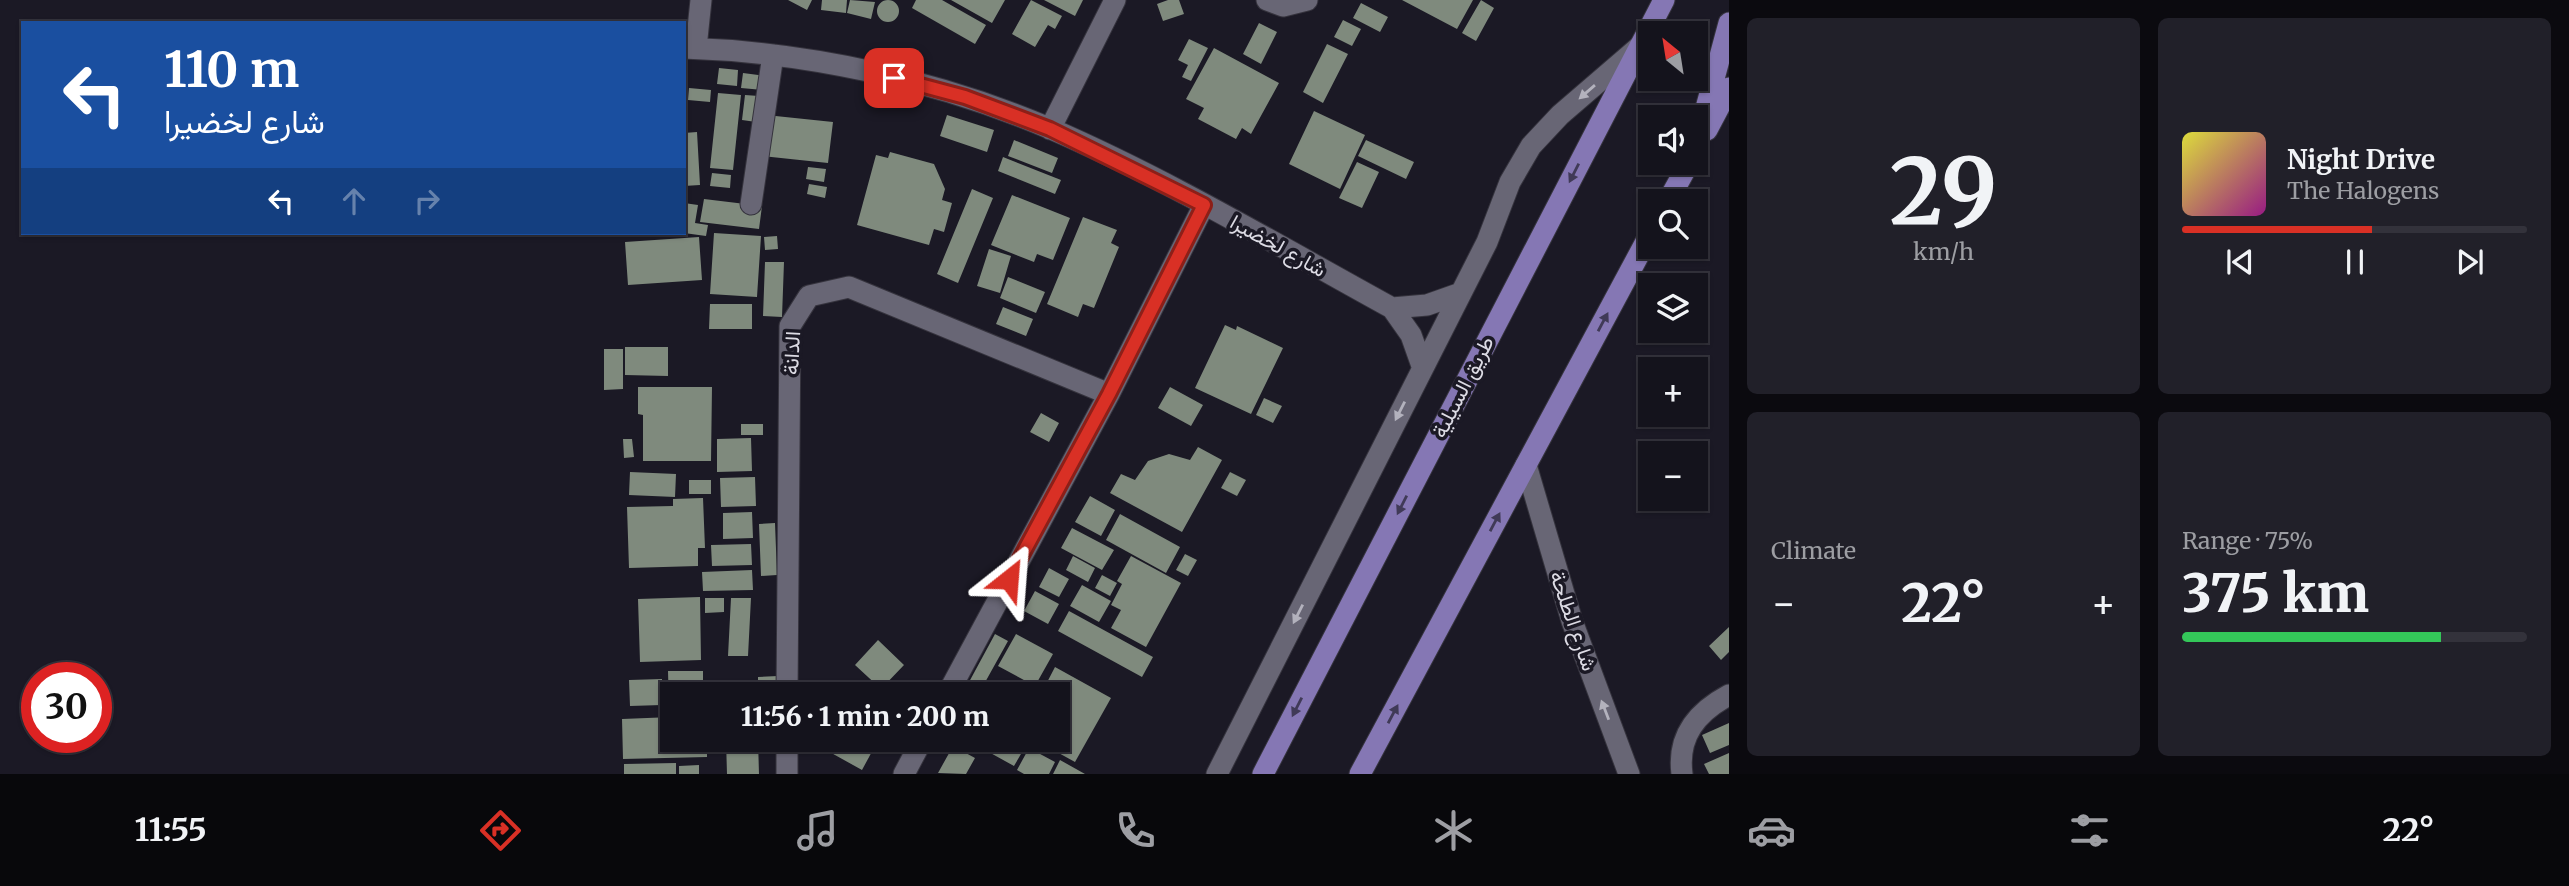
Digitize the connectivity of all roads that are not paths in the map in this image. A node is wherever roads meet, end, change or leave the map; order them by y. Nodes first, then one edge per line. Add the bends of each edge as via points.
1 (701, 0) edge
2 (1115, 0) edge
3 (1267, 0) edge
4 (1307, 0) edge
5 (1664, 0) edge
6 (1653, 21) edge
7 (1729, 23) edge
8 (690, 48) edge
9 (1638, 48) edge
10 (1638, 49) edge
11 (773, 55) junction
12 (1729, 88) edge
13 (1707, 105) edge
14 (1708, 126) edge
15 (1050, 129) junction
16 (751, 204) dead end
17 (1204, 205) junction
18 (1638, 256) edge
19 (1461, 293) junction
20 (1392, 308) junction
21 (1422, 366) junction
22 (1109, 394) junction
23 (1526, 465) junction
24 (788, 682) edge
25 (954, 682) edge
26 (1729, 695) edge
27 (787, 752) edge
28 (916, 752) edge
29 (787, 774) edge
30 (904, 774) edge
31 (1217, 774) edge
32 (1263, 774) edge
33 (1360, 774) edge
34 (1629, 774) edge
35 (1682, 774) edge

1 - 8 street
2 - 15 street
3 - 4 street via 1283,6
5 - 6 main road, طريق السيلية
7 - 13 main road
8 - 11 street, شارع لخضيرا
9 -> 19 street via 1531,145
10 -> 32 main road, طريق السيلية
11 - 15 street, شارع لخضيرا via 906,81
11 - 16 street
12 - 14 main road
15 - 17 street, شارع لخضيرا
17 - 20 street, شارع لخضيرا
17 - 22 street
23 -> 18 main road
19 - 20 street via 1427,305
19 - 21 street
20 - 21 street, شارع لخضيرا via 1411,335
21 -> 31 street
22 - 24 street, الدانة via 849,287 809,296 790,326
22 - 25 street
33 -> 23 main road
34 -> 23 street, شارع الطلحة via 1572,621
26 - 35 street via 1690,726 1680,758
27 - 29 street
28 - 30 street

